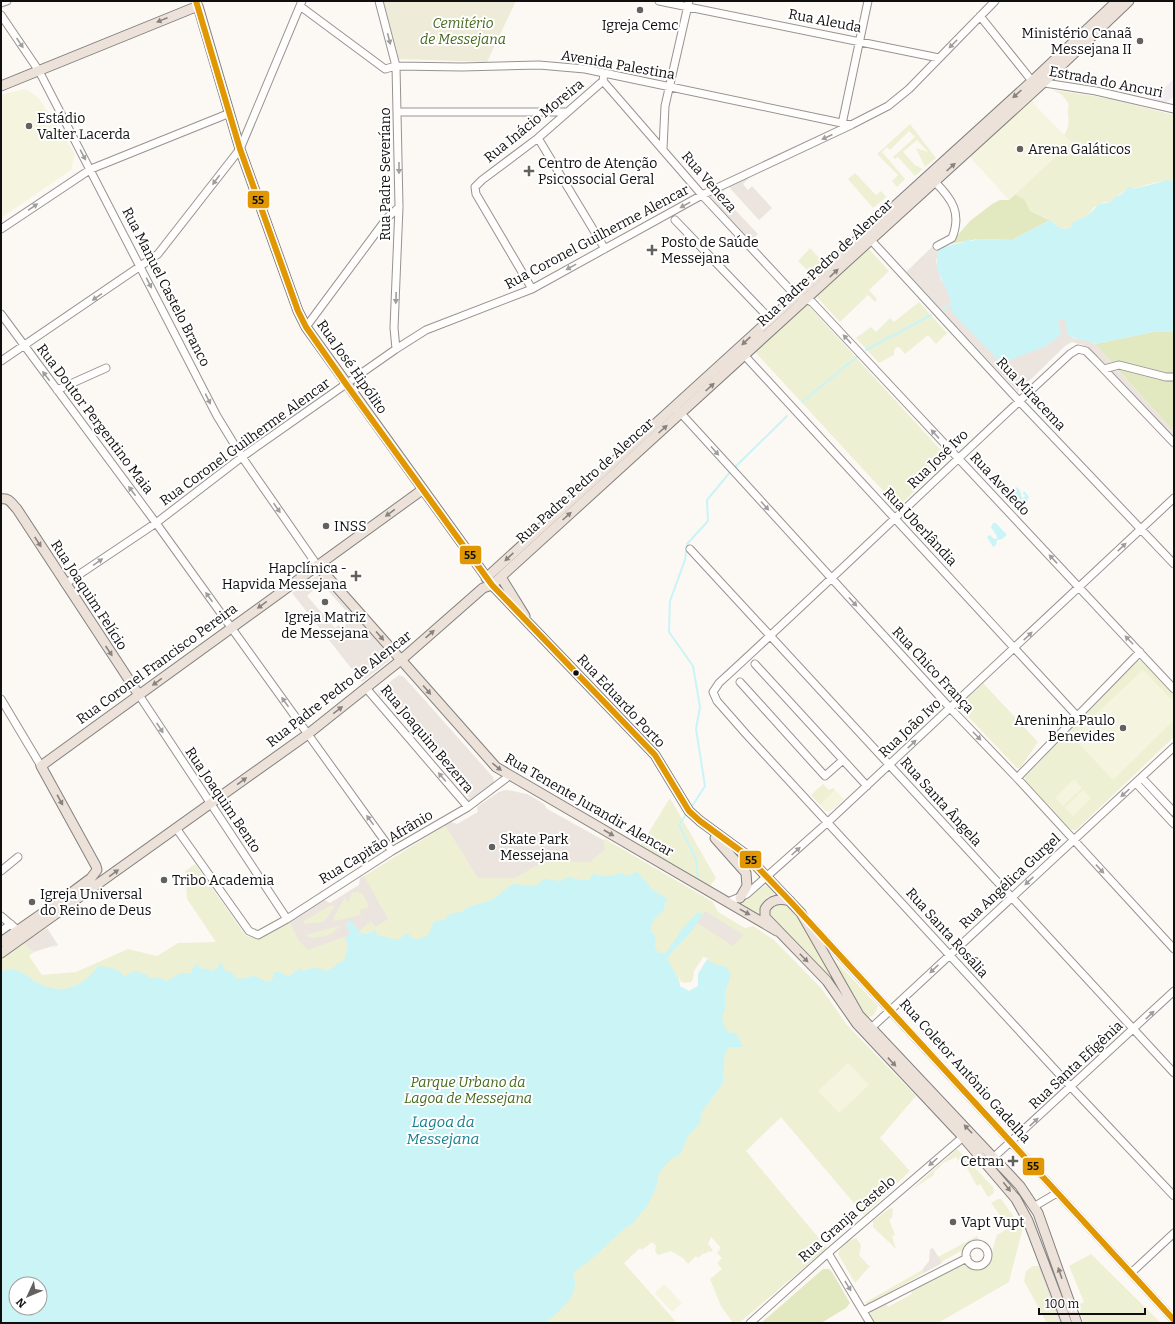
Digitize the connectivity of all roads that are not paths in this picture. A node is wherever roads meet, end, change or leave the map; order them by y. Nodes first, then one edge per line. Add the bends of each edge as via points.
1 (7, 1) edge
2 (379, 1) edge
3 (659, 1) edge
4 (868, 1) edge
5 (995, 1) edge
6 (1117, 1) edge
7 (1129, 1) edge
8 (197, 3) edge
9 (1, 4) edge
10 (301, 4) edge
11 (688, 4) edge
12 (1, 15) edge
13 (980, 16) junction
14 (860, 41) junction
15 (939, 58) junction
16 (396, 66) junction
17 (39, 71) junction
18 (604, 73) junction
19 (603, 81) junction
20 (1032, 81) junction
21 (1043, 83) junction
22 (1, 86) edge
23 (670, 87) junction
24 (1174, 109) edge
25 (399, 112) junction
26 (567, 112) junction
27 (230, 113) junction
28 (842, 124) junction
29 (851, 126) junction
30 (538, 138) junction
31 (240, 149) junction
32 (663, 149) junction
33 (91, 169) junction
34 (935, 182) junction
35 (702, 195) junction
36 (911, 197) junction
37 (399, 207) junction
38 (675, 220) dead end
39 (1, 229) edge
40 (870, 239) junction
41 (937, 246) dead end
42 (605, 249) junction
43 (141, 267) junction
44 (532, 289) junction
45 (795, 295) junction
46 (805, 299) junction
47 (1, 314) edge
48 (770, 319) junction
49 (306, 326) junction
50 (24, 346) junction
51 (396, 349) junction
52 (744, 356) junction
53 (1, 361) edge
54 (106, 368) dead end
55 (1104, 369) junction
56 (1174, 377) edge
57 (346, 384) junction
58 (57, 390) junction
59 (1019, 401) junction
60 (677, 409) junction
61 (1174, 443) edge
62 (242, 457) junction
63 (958, 458) junction
64 (422, 490) junction
65 (1174, 498) edge
66 (1, 499) edge
67 (895, 518) junction
68 (156, 523) junction
69 (1141, 529) junction
70 (535, 539) junction
71 (690, 549) dead end
72 (1174, 564) edge
73 (317, 565) junction
74 (502, 577) junction
75 (832, 579) junction
76 (489, 582) junction
77 (65, 584) junction
78 (1079, 588) junction
79 (528, 623) junction
80 (231, 628) junction
81 (771, 636) junction
82 (1014, 648) junction
83 (1140, 652) junction
84 (401, 660) junction
85 (755, 664) dead end
86 (740, 682) dead end
87 (719, 683) joint
88 (366, 688) junction
89 (1174, 689) edge
90 (139, 695) junction
91 (1, 699) edge
92 (950, 708) junction
93 (1077, 716) junction
94 (308, 734) junction
95 (1174, 747) edge
96 (843, 760) junction
97 (890, 765) junction
98 (41, 766) junction
99 (509, 776) junction
100 (1017, 778) junction
101 (1139, 781) junction
102 (867, 786) junction
103 (210, 805) junction
104 (468, 807) junction
105 (1174, 812) edge
106 (700, 821) junction
107 (828, 822) junction
108 (1174, 824) edge
109 (176, 828) junction
110 (1073, 840) junction
111 (392, 851) junction
112 (18, 857) dead end
113 (1, 871) edge
114 (767, 877) junction
115 (740, 898) junction
116 (1011, 898) junction
117 (790, 901) junction
118 (728, 902) junction
119 (800, 913) junction
120 (1, 916) edge
121 (287, 919) junction
122 (11, 924) junction
123 (1, 931) edge
124 (777, 931) junction
125 (22, 934) junction
126 (1, 942) edge
127 (1174, 949) edge
128 (1, 953) edge
129 (949, 955) junction
130 (1174, 992) edge
131 (891, 1010) junction
132 (1134, 1030) junction
133 (868, 1031) junction
134 (1174, 1073) edge
135 (1071, 1087) junction
136 (963, 1137) junction
137 (1011, 1142) junction
138 (994, 1157) junction
139 (1057, 1193) junction
140 (1174, 1196) edge
141 (1035, 1206) junction
142 (1174, 1233) edge
143 (828, 1253) junction
144 (967, 1258) dead end
145 (1131, 1273) junction
146 (863, 1311) junction
147 (1174, 1320) edge
148 (750, 1323) edge
149 (870, 1323) edge
150 (1067, 1323) edge
151 (1078, 1323) edge

1 - 9 street
2 -> 16 street, Rua Padre Severíano
3 - 11 street, Rua Aleuda
4 - 14 street
5 - 13 street, Rua Coronel Guilherme Alencar
6 - 20 main road, Rua Padre Pedro de Alencar
7 - 21 main road, Rua Padre Pedro de Alencar
8 -> 17 main road
8 - 27 main road, Rua José Hipólito
10 - 16 street, Avenida Palestina via 385,69
10 - 31 street
11 - 14 street, Rua Aleuda
11 - 23 street
12 -> 17 street, Rua Manuel Castelo Branco
13 -> 15 street, Rua Coronel Guilherme Alencar
13 - 20 street
14 - 15 street, Rua Aleuda
14 - 28 street
15 - 29 street, Rua Coronel Guilherme Alencar via 909,89 888,106
16 - 18 street, Avenida Palestina via 539,65
16 - 25 street, Rua Padre Severíano
17 - 22 main road
17 -> 33 street, Rua Manuel Castelo Branco
18 - 19 street
18 - 23 street, Avenida Palestina
19 - 26 street, Rua Inácio Moreira
19 - 32 street, Rua Veneza
20 - 21 street, Estrada do Ancuri
20 -> 36 main road, Rua Padre Pedro de Alencar
21 - 24 street, Estrada do Ancuri via 1096,90
34 -> 21 main road, Rua Padre Pedro de Alencar
23 - 28 street, Avenida Palestina
23 - 32 street via 664,112
25 - 26 street
25 -> 37 street, Rua Padre Severíano
26 - 30 street, Rua Inácio Moreira
27 - 31 main road, Rua José Hipólito
27 - 33 street
28 - 29 street, Avenida Palestina
29 -> 35 street, Rua Coronel Guilherme Alencar
30 - 42 street
30 - 44 street, Rua Inácio Moreira via 476,185 476,194
31 -> 43 street via 158,254
31 - 49 main road, Rua José Hipólito via 298,311
32 - 35 street, Rua Veneza
39 -> 33 street
33 - 43 street, Rua Manuel Castelo Branco
34 - 36 main road, Rua Padre Pedro de Alencar
34 - 41 street via 951,198 955,219 952,238
35 -> 42 street, Rua Coronel Guilherme Alencar
35 - 45 street, Rua Veneza
36 - 40 main road, Rua Padre Pedro de Alencar
36 - 45 main road, Rua Padre Pedro de Alencar
37 - 49 street via 387,218
37 -> 51 street, Rua Padre Severíano via 394,328
38 - 48 street
46 -> 40 main road, Rua Padre Pedro de Alencar
40 - 59 street, Rua Miracema
42 -> 44 street, Rua Coronel Guilherme Alencar
43 -> 50 street
43 -> 62 street, Rua Manuel Castelo Branco via 216,416
44 - 51 street, Rua Coronel Guilherme Alencar via 436,325
45 - 46 street, Rua Veneza
45 - 48 main road, Rua Padre Pedro de Alencar
46 - 52 main road, Rua Padre Pedro de Alencar
63 -> 46 street, Rua Aveledo via 812,302
47 - 50 street, Rua Doutor Pergentino Maia
48 -> 60 main road, Rua Padre Pedro de Alencar
49 - 57 main road, Rua José Hipólito
50 - 53 street
58 -> 50 street, Rua Doutor Pergentino Maia
51 - 57 street, Rua Coronel Guilherme Alencar
60 -> 52 main road, Rua Padre Pedro de Alencar
52 - 67 street, Rua Uberlândia
54 - 58 street
55 - 56 street via 1119,366
55 - 59 street, Rua José Ivo via 1086,351 1078,349
55 - 61 street, Rua José Ivo
57 - 62 street, Rua Coronel Guilherme Alencar
57 - 64 main road, Rua José Hipólito
68 -> 58 street, Rua Doutor Pergentino Maia
59 - 63 street, Rua José Ivo
59 - 69 street, Rua Miracema
60 - 70 main road, Rua Padre Pedro de Alencar
60 -> 75 street, Rua Chico França
62 - 68 street, Rua Coronel Guilherme Alencar
62 -> 73 street, Rua Manuel Castelo Branco
63 - 67 street, Rua José Ivo
78 -> 63 street, Rua Aveledo
64 -> 73 main road, Rua Coronel Francisco Pereira
64 - 76 main road, Rua José Hipólito
65 - 69 street, Rua João Ivo
66 -> 77 main road, Rua Joaquim Felício via 10,500 17,509
67 - 75 street, Rua José Ivo
67 - 82 street, Rua Uberlândia
77 -> 68 street, Rua Coronel Guilherme Alencar
80 -> 68 street, Rua Doutor Pergentino Maia
69 - 72 street, Rua Miracema
78 -> 69 street, Rua João Ivo
70 - 74 main road, Rua Padre Pedro de Alencar
70 -> 76 main road, Rua Padre Pedro de Alencar
71 - 81 street, Rua Santa Ângela
73 -> 80 main road, Rua Coronel Francisco Pereira
73 -> 84 main road, Rua Tenente Jurandir Alencar
74 - 76 main road, Rua Padre Pedro de Alencar
74 - 79 main road
75 - 81 street, Rua José Ivo
75 -> 92 street, Rua Chico França
76 - 79 main road, Rua Eduardo Porto
84 -> 76 main road, Rua Padre Pedro de Alencar
77 -> 90 main road, Rua Joaquim Felício
82 -> 78 street, Rua João Ivo
83 -> 78 street, Rua Aveledo
79 - 106 main road, Rua Eduardo Porto via 654,755 681,799
80 -> 90 main road, Rua Coronel Francisco Pereira
94 -> 80 street, Rua Doutor Pergentino Maia
81 - 87 street, Rua José Ivo
81 - 97 street, Rua Santa Ângela
82 - 92 street, Rua João Ivo
82 - 93 street, Rua Uberlândia
83 - 89 street, Rua Aveledo
83 - 93 street
84 - 88 main road, Rua Padre Pedro de Alencar
84 -> 99 main road, Rua Tenente Jurandir Alencar via 483,754
85 - 96 street
86 - 96 street via 825,776
87 - 107 street, Rua Santa Rosália via 713,692 717,701
94 -> 88 main road, Rua Padre Pedro de Alencar
104 -> 88 street, Rua Joaquim Bezerra
90 - 98 main road, Rua Coronel Francisco Pereira
90 -> 103 street, Rua Joaquim Bento
91 - 98 street
97 -> 92 street, Rua João Ivo
92 -> 100 street, Rua Chico França
93 - 100 street
103 -> 94 main road, Rua Padre Pedro de Alencar
111 -> 94 street, Rua Doutor Pergentino Maia
95 - 101 street, Rua Angélica Gurgel
96 - 102 street
97 - 102 street, Rua João Ivo
97 - 116 street, Rua Santa Ângela
98 -> 125 main road via 96,866 96,872
99 - 104 street, Rua Capitão Afrânio
99 -> 118 main road, Rua Tenente Jurandir Alencar
100 - 110 street, Rua Chico França
101 - 105 street
101 - 108 street
101 -> 110 street, Rua Angélica Gurgel
102 - 107 street, Rua João Ivo
103 - 109 main road, Rua Padre Pedro de Alencar
103 - 121 street, Rua Joaquim Bento
104 - 111 street, Rua Capitão Afrânio
106 - 114 main road, Rua Eduardo Porto via 745,854
106 - 115 main road via 744,868 748,880
114 -> 107 street, Rua João Ivo
107 - 129 street, Rua Santa Rosália
109 - 121 street, Rua Capitão Afrânio via 249,931 261,934
125 -> 109 main road, Rua Padre Pedro de Alencar
110 -> 116 street, Rua Angélica Gurgel
110 -> 127 street, Rua Chico França
111 - 121 street, Rua Capitão Afrânio
112 - 113 street
114 - 115 street, Rua João Ivo
114 - 117 main road, Rua Coletor Antônio Gadelha
115 - 118 street, Rua João Ivo
116 - 129 street, Rua Angélica Gurgel
116 - 132 street, Rua Santa Ângela
117 - 119 main road, Rua Coletor Antônio Gadelha
117 - 124 main road via 777,899 765,909 765,917
118 -> 124 main road, Rua Tenente Jurandir Alencar
119 - 131 street, Rua Coletor Antônio Gadelha
119 - 133 main road
120 - 122 street
122 - 123 street
122 - 125 street
124 -> 133 main road via 827,981 852,1018
125 - 126 main road
125 - 128 main road
129 -> 131 street, Rua Angélica Gurgel
129 - 135 street, Rua Santa Rosália
132 -> 130 street, Rua Santa Efigênia
131 - 133 street, Rua Angélica Gurgel
131 - 137 street, Rua Coletor Antônio Gadelha
132 - 134 street, Rua Santa Ângela
132 - 135 street, Rua Santa Efigênia
133 -> 136 main road
138 -> 133 main road
137 -> 135 street, Rua Santa Efigênia
135 - 140 street, Rua Santa Rosália
136 -> 143 street, Rua Granja Castelo
136 -> 150 main road via 1004,1182 1024,1210
137 - 138 street, Rua Santa Efigênia
137 - 139 street, Rua Coletor Antônio Gadelha
138 - 141 main road
139 - 141 street
139 - 145 street, Rua Coletor Antônio Gadelha
151 -> 141 main road
142 - 145 street
143 -> 146 street
143 - 148 street, Rua Granja Castelo
144 - 146 street
145 - 147 street, Rua Coletor Antônio Gadelha
146 - 149 street

